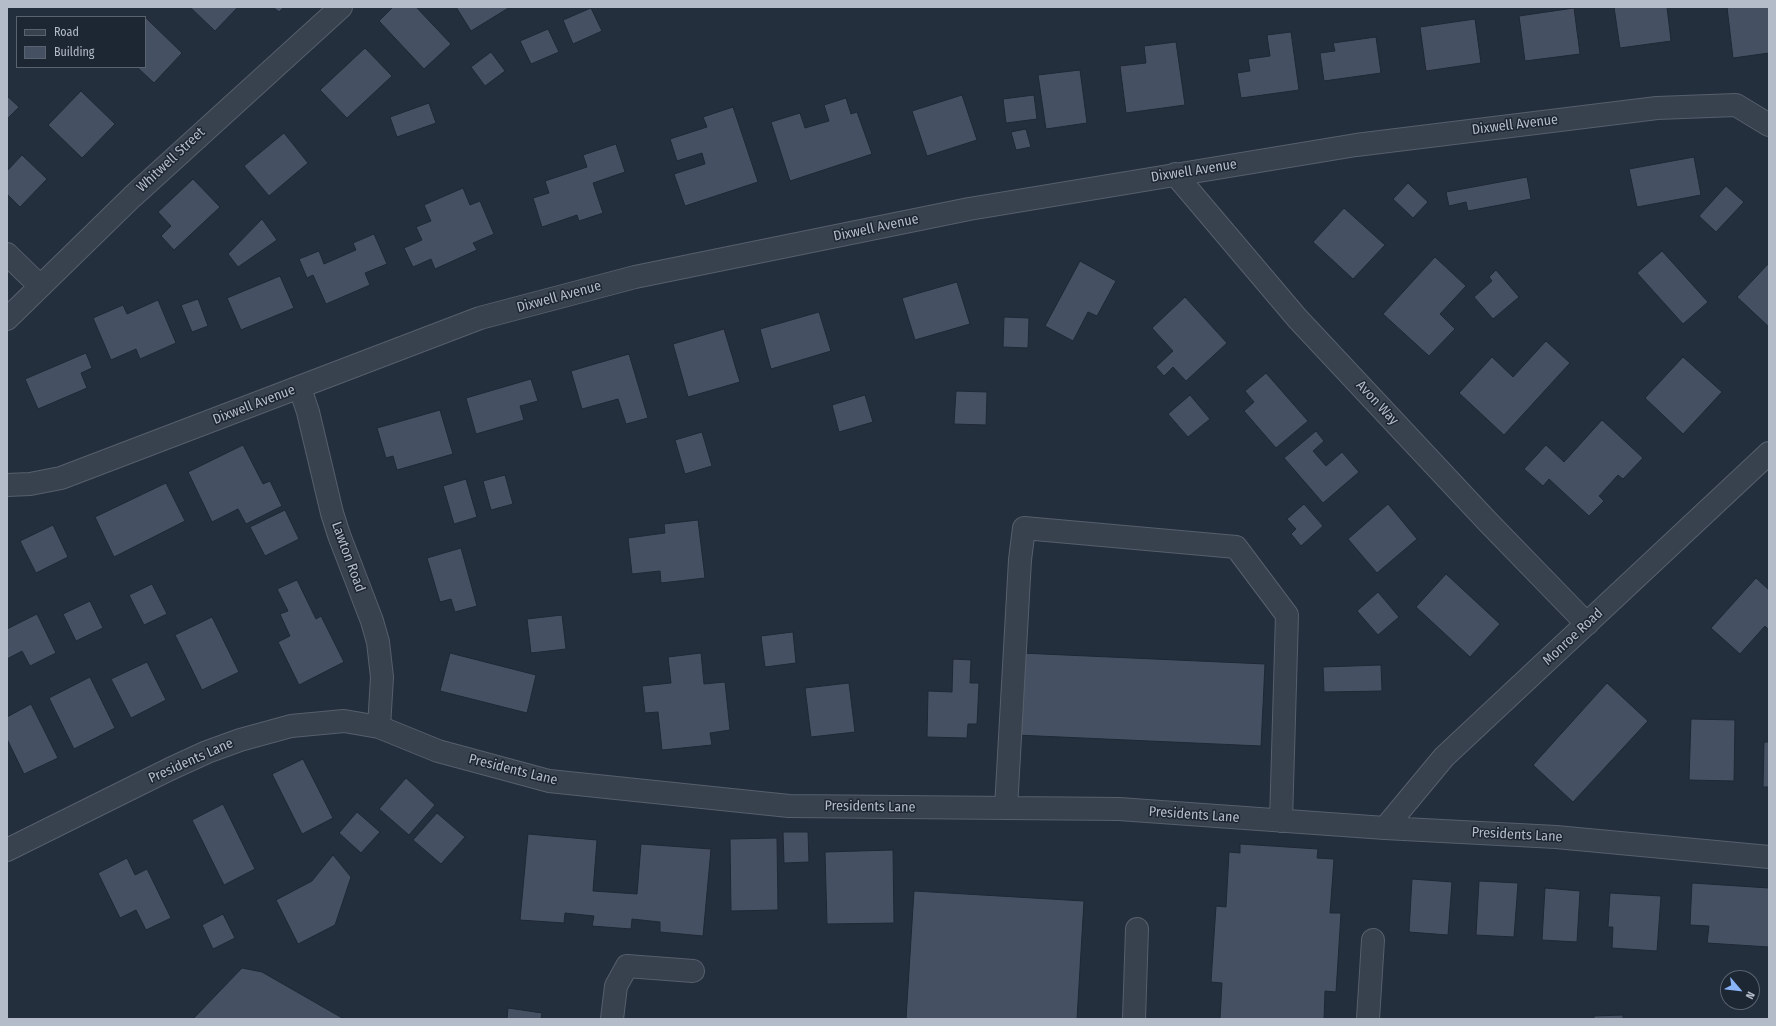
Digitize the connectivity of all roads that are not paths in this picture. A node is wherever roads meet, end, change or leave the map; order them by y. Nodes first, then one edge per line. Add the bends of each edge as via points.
1 (341, 7) edge
2 (1769, 125) edge
3 (1175, 174) junction
4 (7, 254) edge
5 (40, 286) junction
6 (7, 319) edge
7 (300, 388) junction
8 (1769, 453) edge
9 (7, 485) edge
10 (1587, 624) junction
11 (379, 728) junction
12 (1006, 808) junction
13 (1281, 821) junction
14 (1385, 828) junction
15 (7, 850) edge
16 (1769, 857) edge
17 (1137, 929) dead end
18 (1373, 940) dead end
19 (693, 972) dead end
20 (612, 1019) edge
21 (1134, 1019) edge
22 (1368, 1019) edge

1 - 5 street, Whitwell Street via 138,191
2 - 3 street, Dixwell Avenue via 1736,105 1657,108 1356,144
3 - 7 street, Dixwell Avenue via 969,209 635,277 480,318
3 - 10 street, Avon Way via 1297,318 1487,522
4 - 5 street
5 - 6 street, Whitwell Street
7 - 9 street, Dixwell Avenue via 61,478
7 - 11 street, Lawton Road via 339,535 378,642 382,676
8 - 10 street, Monroe Road
10 - 14 street, Monroe Road via 1444,757
11 - 12 street, Presidents Lane via 438,751 549,781 789,806
11 - 15 street, Presidents Lane via 344,721 291,726 240,740 170,769
12 - 13 street, Presidents Lane via 1119,809
12 - 13 street via 1024,528 1236,547 1287,615
13 - 14 street, Presidents Lane
14 - 16 street, Presidents Lane via 1556,837
17 - 21 street
18 - 22 street
19 - 20 street via 627,966 616,986

